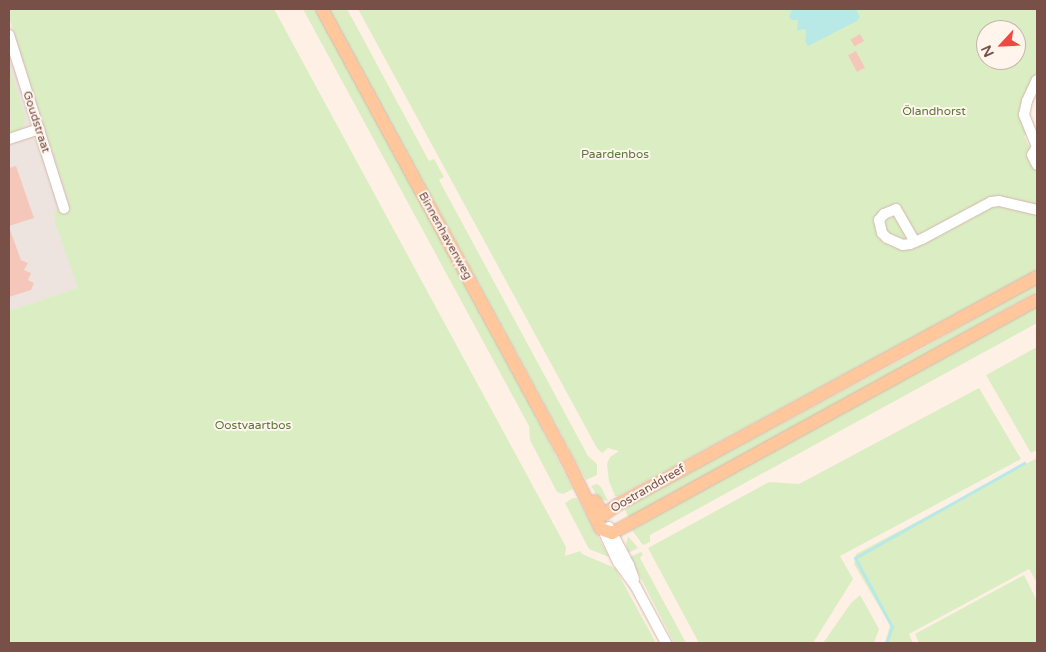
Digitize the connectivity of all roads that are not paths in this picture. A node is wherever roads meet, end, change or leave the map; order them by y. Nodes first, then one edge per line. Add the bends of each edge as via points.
1 (322, 9) edge
2 (9, 35) edge
3 (1037, 80) edge
4 (39, 129) junction
5 (9, 139) edge
6 (1037, 147) edge
7 (1037, 165) edge
8 (64, 208) dead end
9 (1037, 210) edge
10 (915, 242) dead end
11 (1037, 277) edge
12 (1037, 300) edge
13 (568, 462) junction
14 (602, 515) junction
15 (607, 531) junction
16 (666, 643) edge

1 - 13 main road, Binnenhavenweg
2 - 4 street, Goudstraat
3 - 6 street via 1024,115
4 - 5 street
4 - 8 street, Goudstraat
6 - 7 street via 1032,155
9 - 10 street via 991,202
11 - 14 main road, Oostranddreef
12 - 15 main road, Oostranddreef
13 - 14 main road, Binnenhavenweg via 583,480
13 - 15 main road, Binnenhavenweg
14 - 15 street, Oostranddreef
15 - 16 street, Binnenhavenweg via 622,569 636,587

